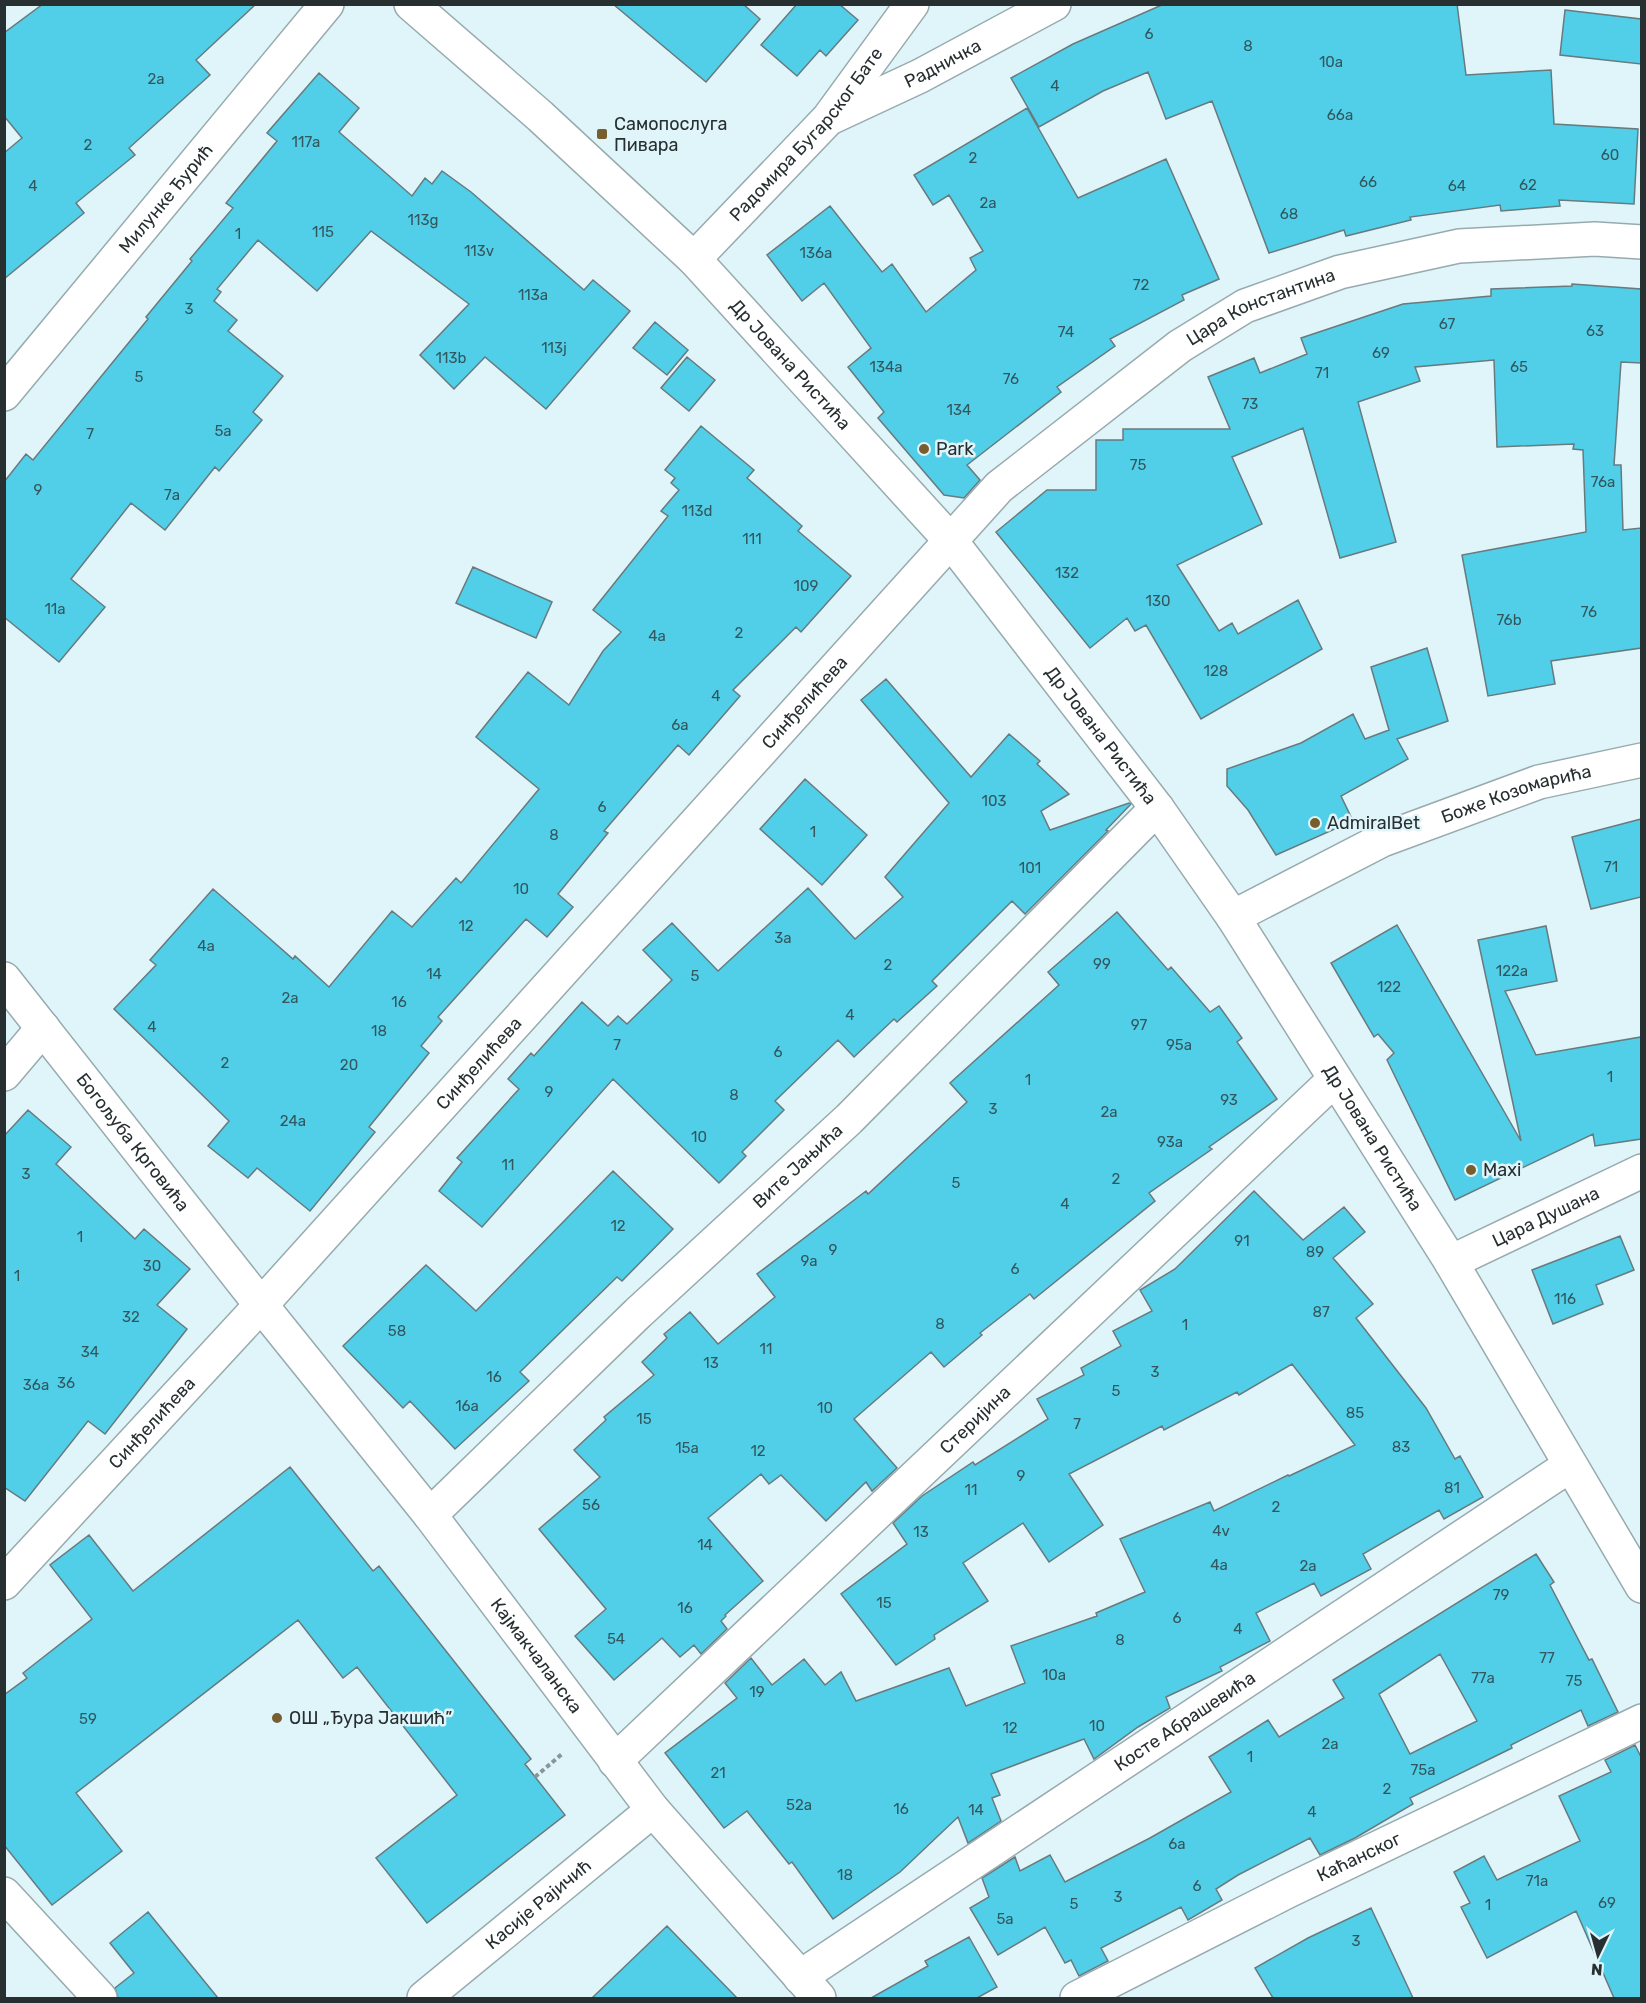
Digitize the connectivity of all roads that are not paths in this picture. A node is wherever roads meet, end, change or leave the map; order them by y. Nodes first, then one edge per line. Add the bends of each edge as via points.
1 (327, 4) edge
2 (411, 4) edge
3 (912, 4) edge
4 (1054, 4) edge
5 (828, 119) junction
6 (1641, 242) edge
7 (694, 259) junction
8 (4, 394) edge
9 (950, 540) junction
10 (1641, 760) edge
11 (1157, 808) junction
12 (1233, 917) junction
13 (4, 979) edge
14 (43, 1028) junction
15 (4, 1074) edge
16 (1335, 1079) junction
17 (1641, 1171) edge
18 (1451, 1262) junction
19 (261, 1305) junction
20 (1569, 1466) junction
21 (430, 1515) junction
22 (4, 1584) edge
23 (1641, 1586) edge
24 (1641, 1721) edge
25 (615, 1761) junction
26 (653, 1810) junction
27 (4, 1894) edge
28 (810, 1988) edge
29 (100, 1998) edge
30 (424, 1998) edge
31 (1077, 1998) edge

1 - 8 street, Милунке Ђурић
2 - 7 street, Др Јована Ристића via 540,116
3 - 5 street, Радомира Бугарског Бате
4 - 5 street, Радничка via 920,76
5 - 7 street, Радомира Бугарског Бате
6 - 9 street, Цара Константина via 1595,239 1459,246 1341,272 1245,306 1180,346 999,487
7 - 9 street, Др Јована Ристића
9 - 11 street, Др Јована Ристића
9 - 19 street, Синђелићева
10 - 12 street, Боже Козомарића via 1539,782 1382,840
11 - 12 street, Др Јована Ристића
11 - 21 street, Вите Јањића via 849,1119 638,1313
12 - 16 street, Др Јована Ристића
13 - 14 street, Богољуба Крговића
14 - 15 street
14 - 19 street, Богољуба Крговића
16 - 18 street, Др Јована Ристића
16 - 25 street, Стеријина
17 - 18 street, Цара Душана
18 - 20 street, Др Јована Ристића
19 - 21 street, Кајмакчаланска
19 - 22 street, Синђелићева
20 - 23 street, Др Јована Ристића
20 - 28 street, Косте Абрашевића
21 - 25 street, Кајмакчаланска
24 - 31 street, Каћанског via 1288,1891
25 - 26 street, Кајмакчаланска
26 - 28 street, Кајмакчаланска
26 - 30 street, Касије Рајичић
27 - 29 street

